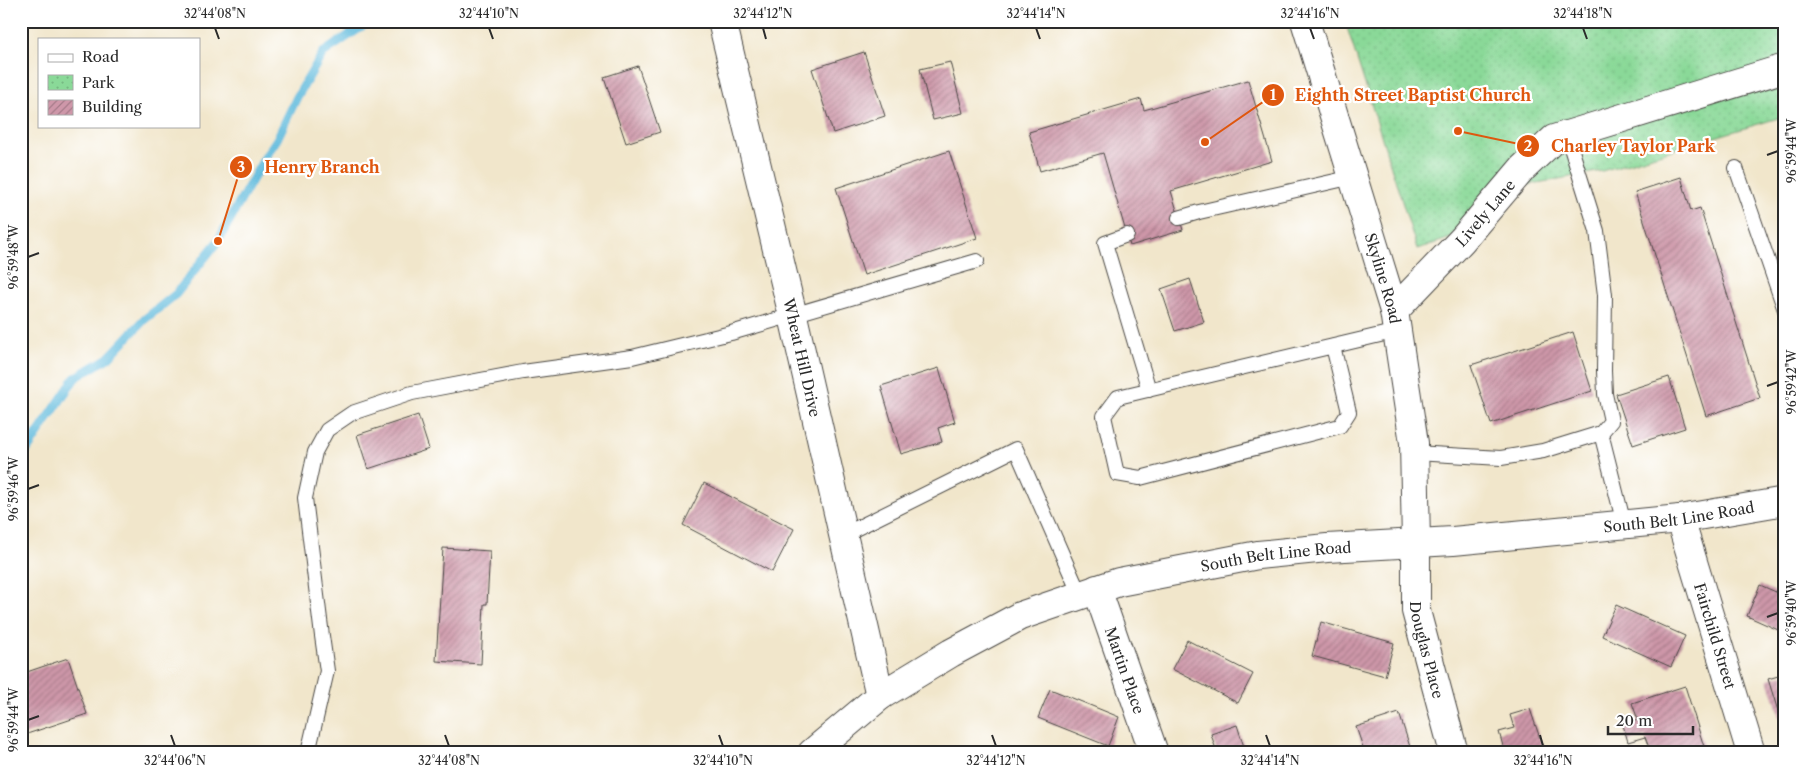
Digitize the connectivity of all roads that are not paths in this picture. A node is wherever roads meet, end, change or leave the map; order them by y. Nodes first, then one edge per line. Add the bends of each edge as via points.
1 (722, 21) edge
2 (1305, 21) edge
3 (1785, 68) edge
4 (1567, 135) junction
5 (1736, 168) dead end
6 (1352, 177) junction
7 (1179, 218) dead end
8 (1127, 235) dead end
9 (977, 261) dead end
10 (1785, 310) edge
11 (793, 316) junction
12 (1395, 321) junction
13 (1333, 346) junction
14 (1149, 390) junction
15 (1601, 433) junction
16 (1414, 452) junction
17 (1785, 501) edge
18 (1680, 519) junction
19 (1624, 524) junction
20 (843, 535) junction
21 (1416, 543) junction
22 (1089, 592) junction
23 (880, 696) junction
24 (308, 753) edge
25 (812, 753) edge
26 (1154, 753) edge
27 (1454, 753) edge
28 (1752, 753) edge

1 - 11 street, Wheat Hill Drive
2 - 6 street, Skyline Road
3 - 4 street, Lively Lane
4 - 12 street, Lively Lane via 1554,139 1523,168
4 - 15 lane via 1597,231 1605,295 1604,371 1611,421
5 - 10 lane
6 - 7 lane
6 - 12 street, Skyline Road
8 - 14 lane via 1105,242
9 - 11 lane
11 - 20 street, Wheat Hill Drive
11 - 24 lane via 632,357 524,372 412,393 352,413 327,430 315,452 305,498 328,671
12 - 13 lane
12 - 16 street, Skyline Road
13 - 14 lane
13 - 14 lane via 1349,412 1340,426 1140,478 1117,474 1104,416 1118,397
15 - 16 lane via 1544,451 1501,458
15 - 19 lane
16 - 21 street, Skyline Road
17 - 18 street, South Belt Line Road
18 - 19 street, South Belt Line Road
18 - 28 street, Fairchild Street
19 - 21 street, South Belt Line Road
20 - 22 lane via 1016,449
20 - 23 street, Wheat Hill Drive
21 - 22 street, South Belt Line Road via 1258,555 1128,580
21 - 27 street, Douglas Place via 1416,611
22 - 23 street, South Belt Line Road via 1020,616
22 - 26 street, Martin Place
23 - 25 street, South Belt Line Road

